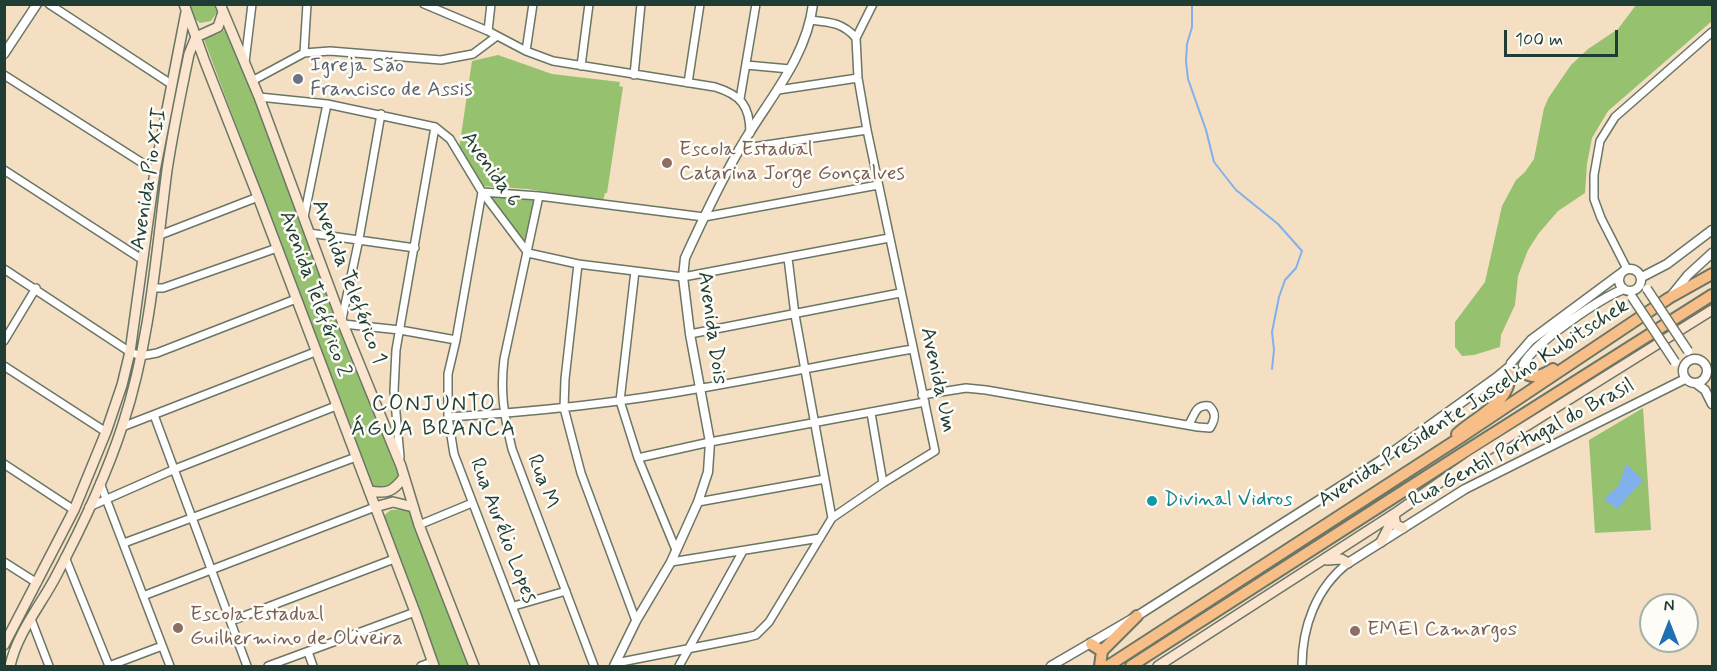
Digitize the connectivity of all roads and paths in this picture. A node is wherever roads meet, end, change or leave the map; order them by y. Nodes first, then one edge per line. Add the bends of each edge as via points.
1 (37, 4) edge
2 (49, 4) edge
3 (252, 4) edge
4 (307, 4) edge
5 (424, 4) edge
6 (491, 4) edge
7 (533, 4) edge
8 (590, 4) edge
9 (641, 4) edge
10 (700, 4) edge
11 (756, 4) edge
12 (813, 4) edge
13 (873, 4) edge
14 (185, 7) edge
15 (222, 8) edge
16 (811, 20) junction
17 (488, 32) junction
18 (1713, 32) edge
19 (497, 36) junction
20 (196, 37) junction
21 (856, 38) junction
22 (526, 51) junction
23 (304, 53) junction
24 (4, 54) edge
25 (204, 62) junction
26 (188, 63) junction
27 (245, 64) junction
28 (746, 65) junction
29 (581, 66) junction
30 (790, 69) junction
31 (4, 75) edge
32 (634, 75) junction
33 (858, 78) junction
34 (252, 81) junction
35 (688, 83) junction
36 (171, 84) junction
37 (778, 90) junction
38 (259, 97) junction
39 (740, 99) junction
40 (327, 104) junction
41 (381, 114) junction
42 (435, 127) junction
43 (867, 130) junction
44 (750, 133) junction
45 (739, 149) junction
46 (4, 170) edge
47 (155, 171) junction
48 (878, 185) junction
49 (309, 191) junction
50 (482, 192) junction
51 (295, 194) junction
52 (539, 196) junction
53 (258, 197) junction
54 (704, 217) junction
55 (304, 219) junction
56 (1713, 230) edge
57 (309, 233) junction
58 (160, 235) junction
59 (889, 238) junction
60 (359, 239) junction
61 (277, 248) junction
62 (415, 248) junction
63 (528, 253) junction
64 (1713, 253) edge
65 (788, 258) junction
66 (143, 260) junction
67 (578, 264) junction
68 (4, 269) edge
69 (635, 271) junction
70 (1624, 271) junction
71 (1713, 274) edge
72 (683, 277) junction
73 (1642, 279) junction
74 (36, 288) junction
75 (152, 288) junction
76 (900, 293) junction
77 (1628, 293) junction
78 (1713, 295) edge
79 (1669, 298) junction
80 (296, 299) junction
81 (1713, 310) edge
82 (795, 315) junction
83 (343, 322) junction
84 (400, 330) junction
85 (690, 334) junction
86 (456, 340) junction
87 (4, 341) edge
88 (914, 349) junction
89 (130, 352) junction
90 (315, 352) junction
91 (1589, 353) junction
92 (1691, 355) junction
93 (141, 356) junction
94 (4, 366) edge
95 (806, 368) junction
96 (1510, 368) junction
97 (1709, 368) edge
98 (1523, 369) junction
99 (1684, 376) junction
100 (1697, 384) junction
101 (701, 388) junction
102 (924, 398) junction
103 (620, 401) junction
104 (1711, 401) edge
105 (336, 406) junction
106 (564, 408) junction
107 (395, 412) junction
108 (872, 413) junction
109 (504, 414) junction
110 (154, 415) junction
111 (448, 417) junction
112 (816, 423) junction
113 (1188, 425) junction
114 (384, 426) junction
115 (122, 427) junction
116 (106, 432) junction
117 (710, 442) junction
118 (1435, 454) junction
119 (356, 457) junction
120 (638, 458) junction
121 (4, 464) edge
122 (401, 466) junction
123 (175, 469) junction
124 (404, 477) junction
125 (825, 478) junction
126 (100, 483) junction
127 (884, 483) junction
128 (369, 492) junction
129 (107, 499) junction
130 (698, 502) junction
131 (472, 503) junction
132 (89, 507) junction
133 (375, 507) junction
134 (413, 507) junction
135 (74, 510) junction
136 (1395, 514) junction
137 (193, 517) junction
138 (832, 518) junction
139 (419, 525) junction
140 (1403, 528) junction
141 (820, 538) junction
142 (1381, 542) junction
143 (123, 543) junction
144 (676, 549) junction
145 (743, 551) junction
146 (65, 557) junction
147 (394, 559) junction
148 (4, 562) edge
149 (671, 562) junction
150 (1319, 562) junction
151 (1348, 563) junction
152 (212, 570) junction
153 (55, 578) junction
154 (75, 580) junction
155 (37, 583) junction
156 (566, 591) junction
157 (143, 596) junction
158 (514, 606) junction
159 (415, 612) junction
160 (1137, 616) junction
161 (32, 619) junction
162 (231, 621) junction
163 (636, 621) junction
164 (4, 645) edge
165 (1091, 645) junction
166 (162, 646) junction
167 (688, 650) junction
168 (1102, 651) junction
169 (308, 652) junction
170 (9, 662) edge
171 (433, 664) edge
172 (615, 665) edge
173 (49, 666) edge
174 (109, 666) edge
175 (170, 666) edge
176 (247, 666) edge
177 (267, 666) edge
178 (313, 666) edge
179 (421, 666) edge
180 (474, 666) edge
181 (534, 666) edge
182 (594, 666) edge
183 (679, 666) edge
184 (1051, 666) edge
185 (1100, 666) edge
186 (1108, 666) edge
187 (1131, 666) edge
188 (1158, 666) edge
189 (1304, 666) edge

1 - 24 street
2 - 36 street
3 - 27 street
4 - 23 street
5 - 17 street
6 - 17 street
7 - 22 street
8 - 29 street
9 - 32 street
10 - 35 street
11 - 28 street
12 - 16 street, Avenida Dois
13 - 21 street
14 - 20 main road, Avenida Pio XII
14 - 36 main road, Avenida Pio XII
15 - 20 main road via 218,27
15 - 27 main road, Avenida Teleférico 1
16 - 21 street via 834,22
16 - 30 street, Avenida Dois
17 - 19 street
18 - 70 street via 1615,117 1600,141 1594,199
19 - 22 street
19 - 23 street via 473,54 441,60 330,51
20 - 25 main road, Avenida Teleférico 2
20 - 26 main road, Avenida Pio XII
21 - 33 street, Avenida Um
22 - 29 street
23 - 34 street
25 - 26 main road
25 - 53 main road, Avenida Teleférico 2
26 - 58 main road, Avenida Pio XII
27 - 34 main road, Avenida Teleférico 1
28 - 30 street
28 - 39 street
29 - 32 street
30 - 37 street, Avenida Dois
31 - 47 street
32 - 35 street
33 - 37 street
33 - 43 street, Avenida Um
34 - 38 main road, Avenida Teleférico 1
35 - 39 street via 729,92
36 - 47 main road, Avenida Pio XII
37 - 44 street, Avenida Dois
38 - 40 street, Avenida 6
38 - 51 main road, Avenida Teleférico 1
39 - 44 street via 747,111
40 - 41 street, Avenida 6
40 - 49 street
41 - 42 street, Avenida 6
41 - 60 street
42 - 50 street, Avenida 6 via 450,139
42 - 62 street
43 - 45 street
43 - 48 street, Avenida Um
44 - 45 street, Avenida Dois
45 - 54 street, Avenida Dois
46 - 66 street
47 - 66 main road, Avenida Pio XII
48 - 54 street
48 - 59 street, Avenida Um
49 - 51 street via 303,196
49 - 55 street
50 - 52 street
50 - 63 street, Avenida 6
50 - 86 street, Rua Aurélio Lopes
51 - 55 main road, Avenida Teleférico 1
52 - 54 street
52 - 63 street, Rua M
53 - 58 street
53 - 61 main road, Avenida Teleférico 2
54 - 72 street, Avenida Dois via 686,258
55 - 57 main road, Avenida Teleférico 1
56 - 73 street
57 - 60 street
57 - 83 main road, Avenida Teleférico 1
58 - 75 main road, Avenida Pio XII
59 - 65 street
59 - 76 street, Avenida Um
60 - 62 street
60 - 83 street
61 - 75 street via 163,288
61 - 80 main road, Avenida Teleférico 2
62 - 84 street
63 - 67 street
63 - 109 street, Rua M via 504,359
64 - 79 street
65 - 72 street
65 - 82 street
66 - 89 main road, Avenida Pio XII
67 - 69 street
67 - 106 street
68 - 74 street
69 - 72 street
69 - 103 street
70 - 73 street via 1637,270
70 - 77 street via 1619,281
70 - 96 street via 1531,340
71 - 79 highway, Avenida Presidente Juscelino Kubitschek
72 - 85 street, Avenida Dois
73 - 77 street via 1637,289
73 - 92 street, bridge
74 - 87 street
74 - 89 street
75 - 93 main road, Avenida Pio XII
76 - 82 street
76 - 88 street, Avenida Um
77 - 98 street via 1601,300 1532,352
77 - 99 street, bridge
78 - 187 highway, Avenida Presidente Juscelino Kubitschek
79 - 91 highway, Avenida Presidente Juscelino Kubitschek
80 - 90 main road, Avenida Teleférico 2
80 - 93 street
81 - 136 main road via 1475,458
82 - 85 street
82 - 95 street
83 - 84 street
83 - 114 main road, Avenida Teleférico 1
84 - 86 street
84 - 107 street via 394,371
85 - 101 street, Avenida Dois
86 - 111 street, Rua Aurélio Lopes via 448,374
88 - 95 street
88 - 102 street, Avenida Um
89 - 93 street
89 - 116 main road, Avenida Pio XII
90 - 105 main road, Avenida Teleférico 2
90 - 110 street
91 - 98 highway via 1539,376 1530,376
91 - 118 highway, Avenida Presidente Juscelino Kubitschek
92 - 97 street
92 - 99 street
93 - 115 main road, Avenida Pio XII
94 - 116 street
95 - 101 street
95 - 112 street
96 - 98 street via 1518,376
96 - 98 street via 1518,361
96 - 118 highway via 1507,390 1500,401 1469,422
96 - 160 street via 1380,461
97 - 100 street via 1704,380
99 - 100 street
99 - 140 street, Rua Gentil Portugal do Brasil via 1465,489
100 - 104 street
101 - 103 street
101 - 117 street, Avenida Dois
102 - 108 street
102 - 113 street via 966,388
102 - 127 street, Avenida Um via 935,451
103 - 106 street
103 - 120 street
105 - 119 main road, Avenida Teleférico 2
105 - 123 street
106 - 109 street
106 - 163 street via 581,473
107 - 114 street
107 - 122 street
108 - 112 street
108 - 127 street
109 - 111 street
109 - 156 street, Rua M via 512,449
110 - 115 street
110 - 123 street
111 - 131 street, Rua Aurélio Lopes via 454,454
112 - 117 street
112 - 125 street
113 - 113 street via 1198,408 1209,406 1215,413 1210,428
114 - 122 main road, Avenida Teleférico 1
115 - 126 main road, Avenida Pio XII
116 - 135 main road, Avenida Pio XII
117 - 120 street
117 - 130 street, Avenida Dois via 708,472
118 - 186 highway, Avenida Presidente Juscelino Kubitschek
119 - 128 main road, Avenida Teleférico 2
119 - 137 street
120 - 144 street
121 - 135 street
122 - 124 main road, Avenida Teleférico 1
123 - 129 street
123 - 137 street
124 - 128 main road via 397,487 383,494
124 - 134 main road, Avenida Teleférico 1
125 - 130 street
125 - 138 street
126 - 129 street
126 - 132 main road, Avenida Pio XII
127 - 138 street, Avenida Um
128 - 133 main road, Avenida Teleférico 2
129 - 132 street
129 - 143 street
130 - 144 street, Avenida Dois
131 - 139 street
131 - 158 street, Rua Aurélio Lopes
132 - 146 main road, Avenida Pio XII
133 - 134 main road via 393,502
133 - 147 main road, Avenida Teleférico 2
133 - 152 street
134 - 139 main road, Avenida Teleférico 1
135 - 155 main road, Avenida Pio XII
136 - 140 main road via 1396,525
136 - 142 main road
136 - 150 main road
137 - 143 street
137 - 152 street
138 - 141 street, Avenida Um
139 - 180 main road, Avenida Teleférico 1
140 - 142 street, Rua Gentil Portugal do Brasil
141 - 145 street
141 - 167 street, Avenida Um via 769,622 756,635
142 - 151 street, Rua Gentil Portugal do Brasil
143 - 157 street
144 - 149 street, Avenida Dois
145 - 149 street
145 - 167 street
146 - 153 main road, Avenida Pio XII
146 - 154 street
147 - 159 main road, Avenida Teleférico 2
147 - 162 street
148 - 155 street
149 - 163 street, Avenida Dois
150 - 151 main road via 1337,558
150 - 188 main road
151 - 189 street, Rua Gentil Portugal do Brasil via 1320,594 1309,618
152 - 157 street
152 - 162 street
153 - 154 street
153 - 161 main road, Avenida Pio XII
154 - 174 street
155 - 164 main road, Avenida Pio XII
156 - 158 street
156 - 182 street, Rua M
157 - 166 street
158 - 181 street, Rua Aurélio Lopes
159 - 169 street
159 - 171 main road, Avenida Teleférico 2
160 - 165 street
160 - 168 highway
161 - 170 main road, Avenida Pio XII
161 - 173 street
162 - 176 street
163 - 172 street, Avenida Dois
165 - 168 highway
165 - 184 street
166 - 174 street
166 - 175 street
167 - 172 street, Avenida Um
167 - 183 street
168 - 185 highway
169 - 177 street
169 - 178 street
171 - 179 street

